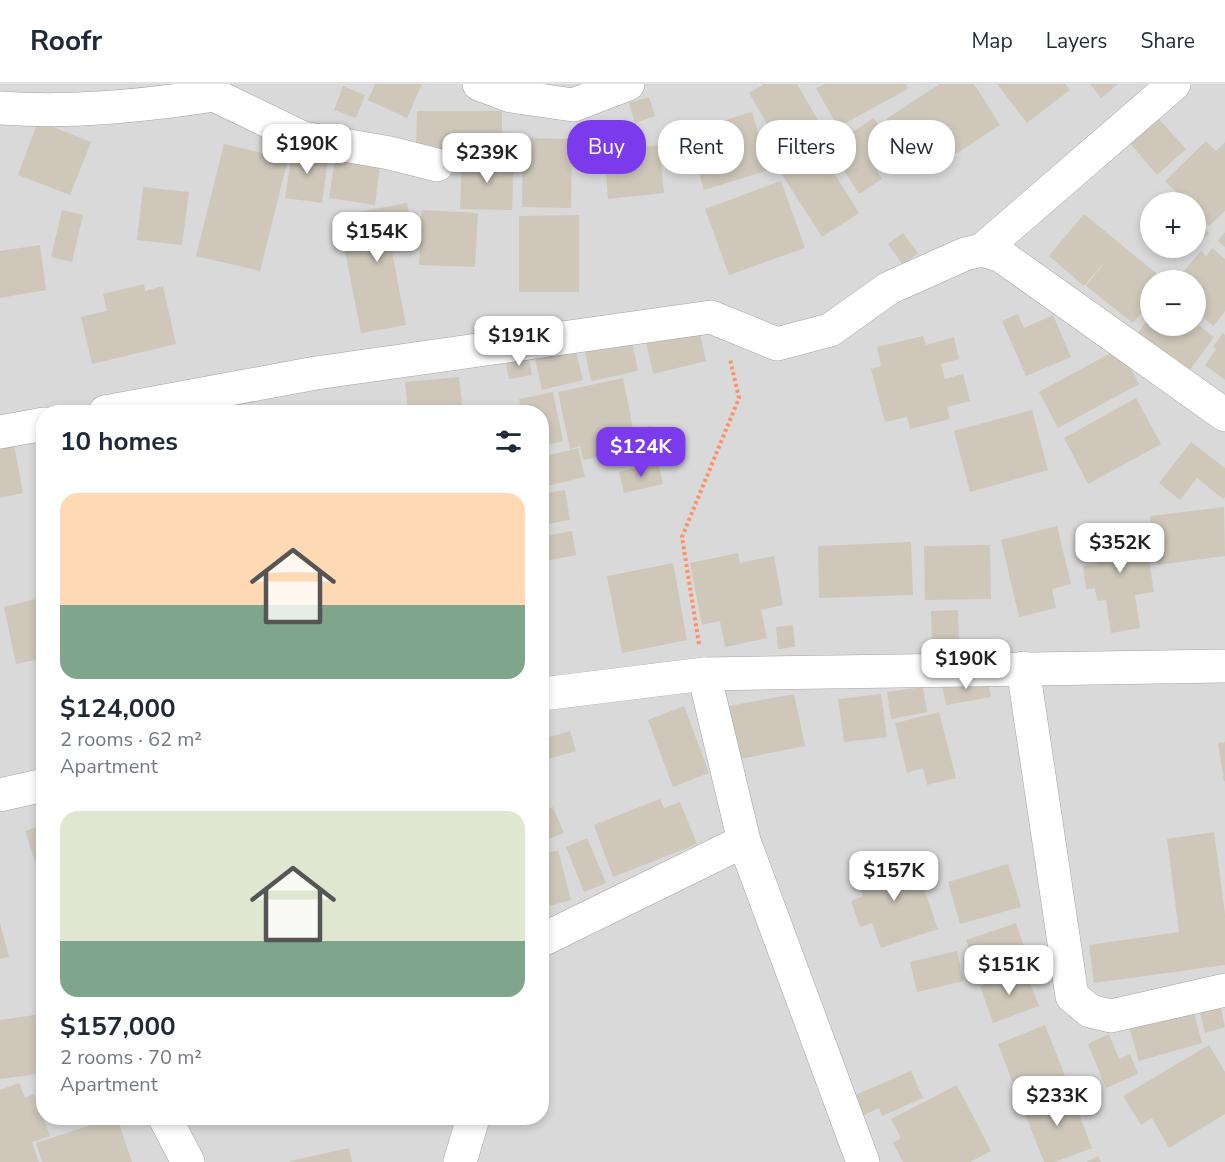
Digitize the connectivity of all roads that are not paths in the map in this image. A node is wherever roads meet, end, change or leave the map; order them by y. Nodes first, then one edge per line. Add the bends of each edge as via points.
1 (479, 84) edge
2 (628, 84) edge
3 (1174, 84) edge
4 (205, 89) edge
5 (0, 108) edge
6 (437, 165) dead end
7 (982, 250) junction
8 (143, 405) edge
9 (1225, 415) edge
10 (36, 425) edge
11 (0, 432) edge
12 (1225, 666) edge
13 (1023, 668) junction
14 (704, 674) junction
15 (549, 693) edge
16 (36, 787) edge
17 (0, 795) edge
18 (744, 841) junction
19 (549, 937) edge
20 (1225, 990) edge
21 (169, 1125) edge
22 (470, 1125) edge
23 (188, 1162) edge
24 (460, 1162) edge
25 (863, 1162) edge

1 - 2 street via 511,96 573,105
3 - 7 street
4 - 5 street via 159,104 107,109
4 - 6 street via 303,138
7 - 8 street via 889,288 830,330 777,344 711,317 316,373
7 - 9 street via 1000,255
10 - 11 street
12 - 13 street
13 - 14 street
13 - 20 street via 1072,996 1090,1011 1111,1016
14 - 15 street
14 - 18 street
16 - 17 street
18 - 19 street
18 - 25 street
21 - 23 street
22 - 24 street

